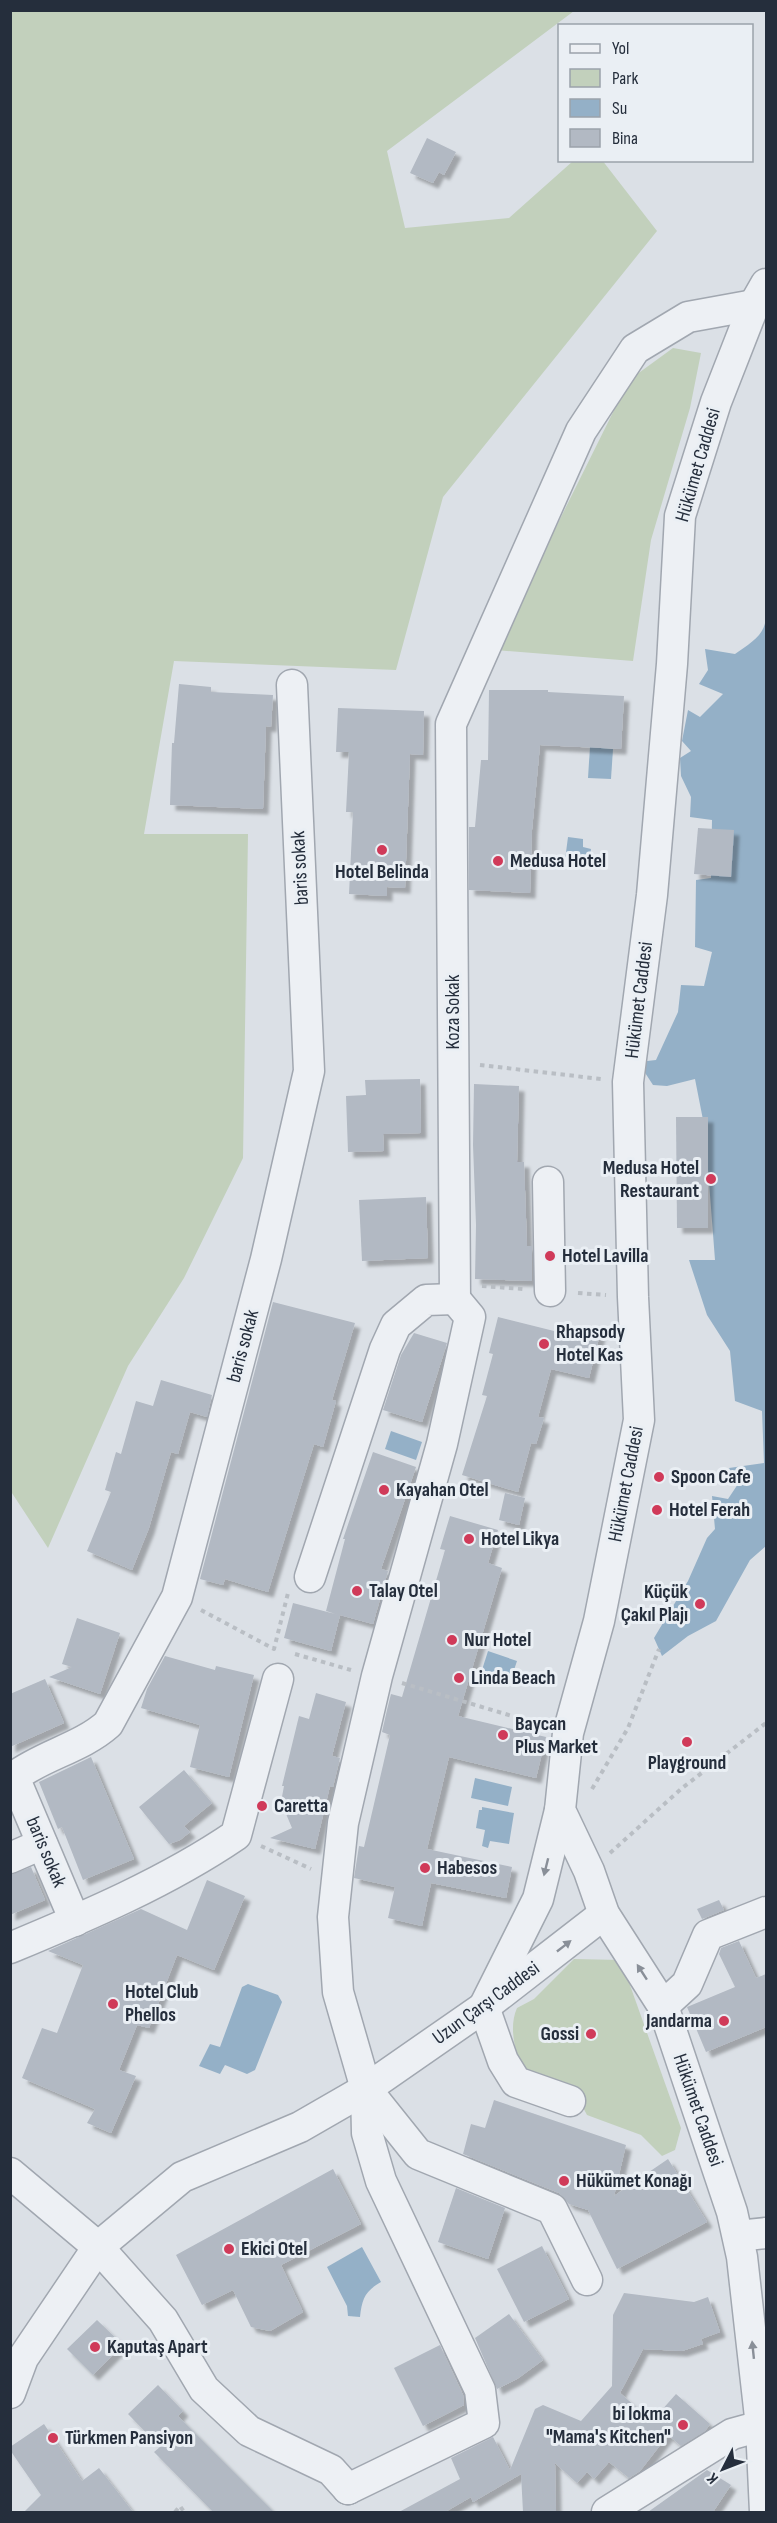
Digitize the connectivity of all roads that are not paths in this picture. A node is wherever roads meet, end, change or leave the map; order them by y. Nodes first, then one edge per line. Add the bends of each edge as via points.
1 (760, 294) edge
2 (292, 685) dead end
3 (548, 1182) dead end
4 (550, 1291) dead end
5 (455, 1299) junction
6 (310, 1576) road end
7 (278, 1679) dead end
8 (564, 1819) junction
9 (42, 1844) junction
10 (10, 1858) edge
11 (766, 1912) edge
12 (604, 1914) junction
13 (75, 1921) junction
14 (10, 1948) edge
15 (663, 2006) junction
16 (484, 2007) junction
17 (366, 2089) junction
18 (570, 2101) dead end
19 (15, 2184) edge
20 (752, 2234) edge
21 (98, 2247) junction
22 (587, 2280) dead end
23 (10, 2393) edge
24 (761, 2426) junction
25 (349, 2501) edge
26 (607, 2512) edge
27 (765, 2512) edge

1 - 5 street, Koza Sokak via 688,317 635,349 581,430 451,724
1 - 8 street, Hükümet Caddesi via 716,402 680,516 652,895 628,1082 639,1420 599,1621 568,1733
2 - 9 street, baris sokak via 309,1071 266,1259 177,1597 108,1724 95,1736 30,1764 14,1777
3 - 4 street
5 - 6 street via 426,1300 396,1325
5 - 17 street via 470,1317 442,1444 375,1683 343,1822 333,1917 338,1992
7 - 13 street via 236,1835 206,1856
8 - 12 street, Hükümet Caddesi
8 -> 16 street via 538,1899
9 - 10 street
9 - 13 street, baris sokak
11 - 15 street via 708,1935 687,1984
15 -> 12 street, Hükümet Caddesi
16 -> 12 street, Uzun Çarşı Caddesi
13 - 14 street
15 - 20 street, Hükümet Caddesi via 732,2212
16 - 17 street, Uzun Çarşı Caddesi
16 - 18 street via 503,2061 516,2082
17 - 21 street, Uzun Çarşı Caddesi via 300,2127 182,2177
17 - 22 street via 418,2154 552,2210
17 - 25 street via 367,2133 381,2181 480,2390 483,2423
19 - 21 street
24 -> 20 street, Hükümet Caddesi via 742,2257
21 - 23 street, Uzun Çarşı Caddesi via 23,2358
21 - 25 street via 163,2320 204,2389 249,2431 331,2470
24 - 26 street via 732,2434
24 - 27 street, Hükümet Caddesi

